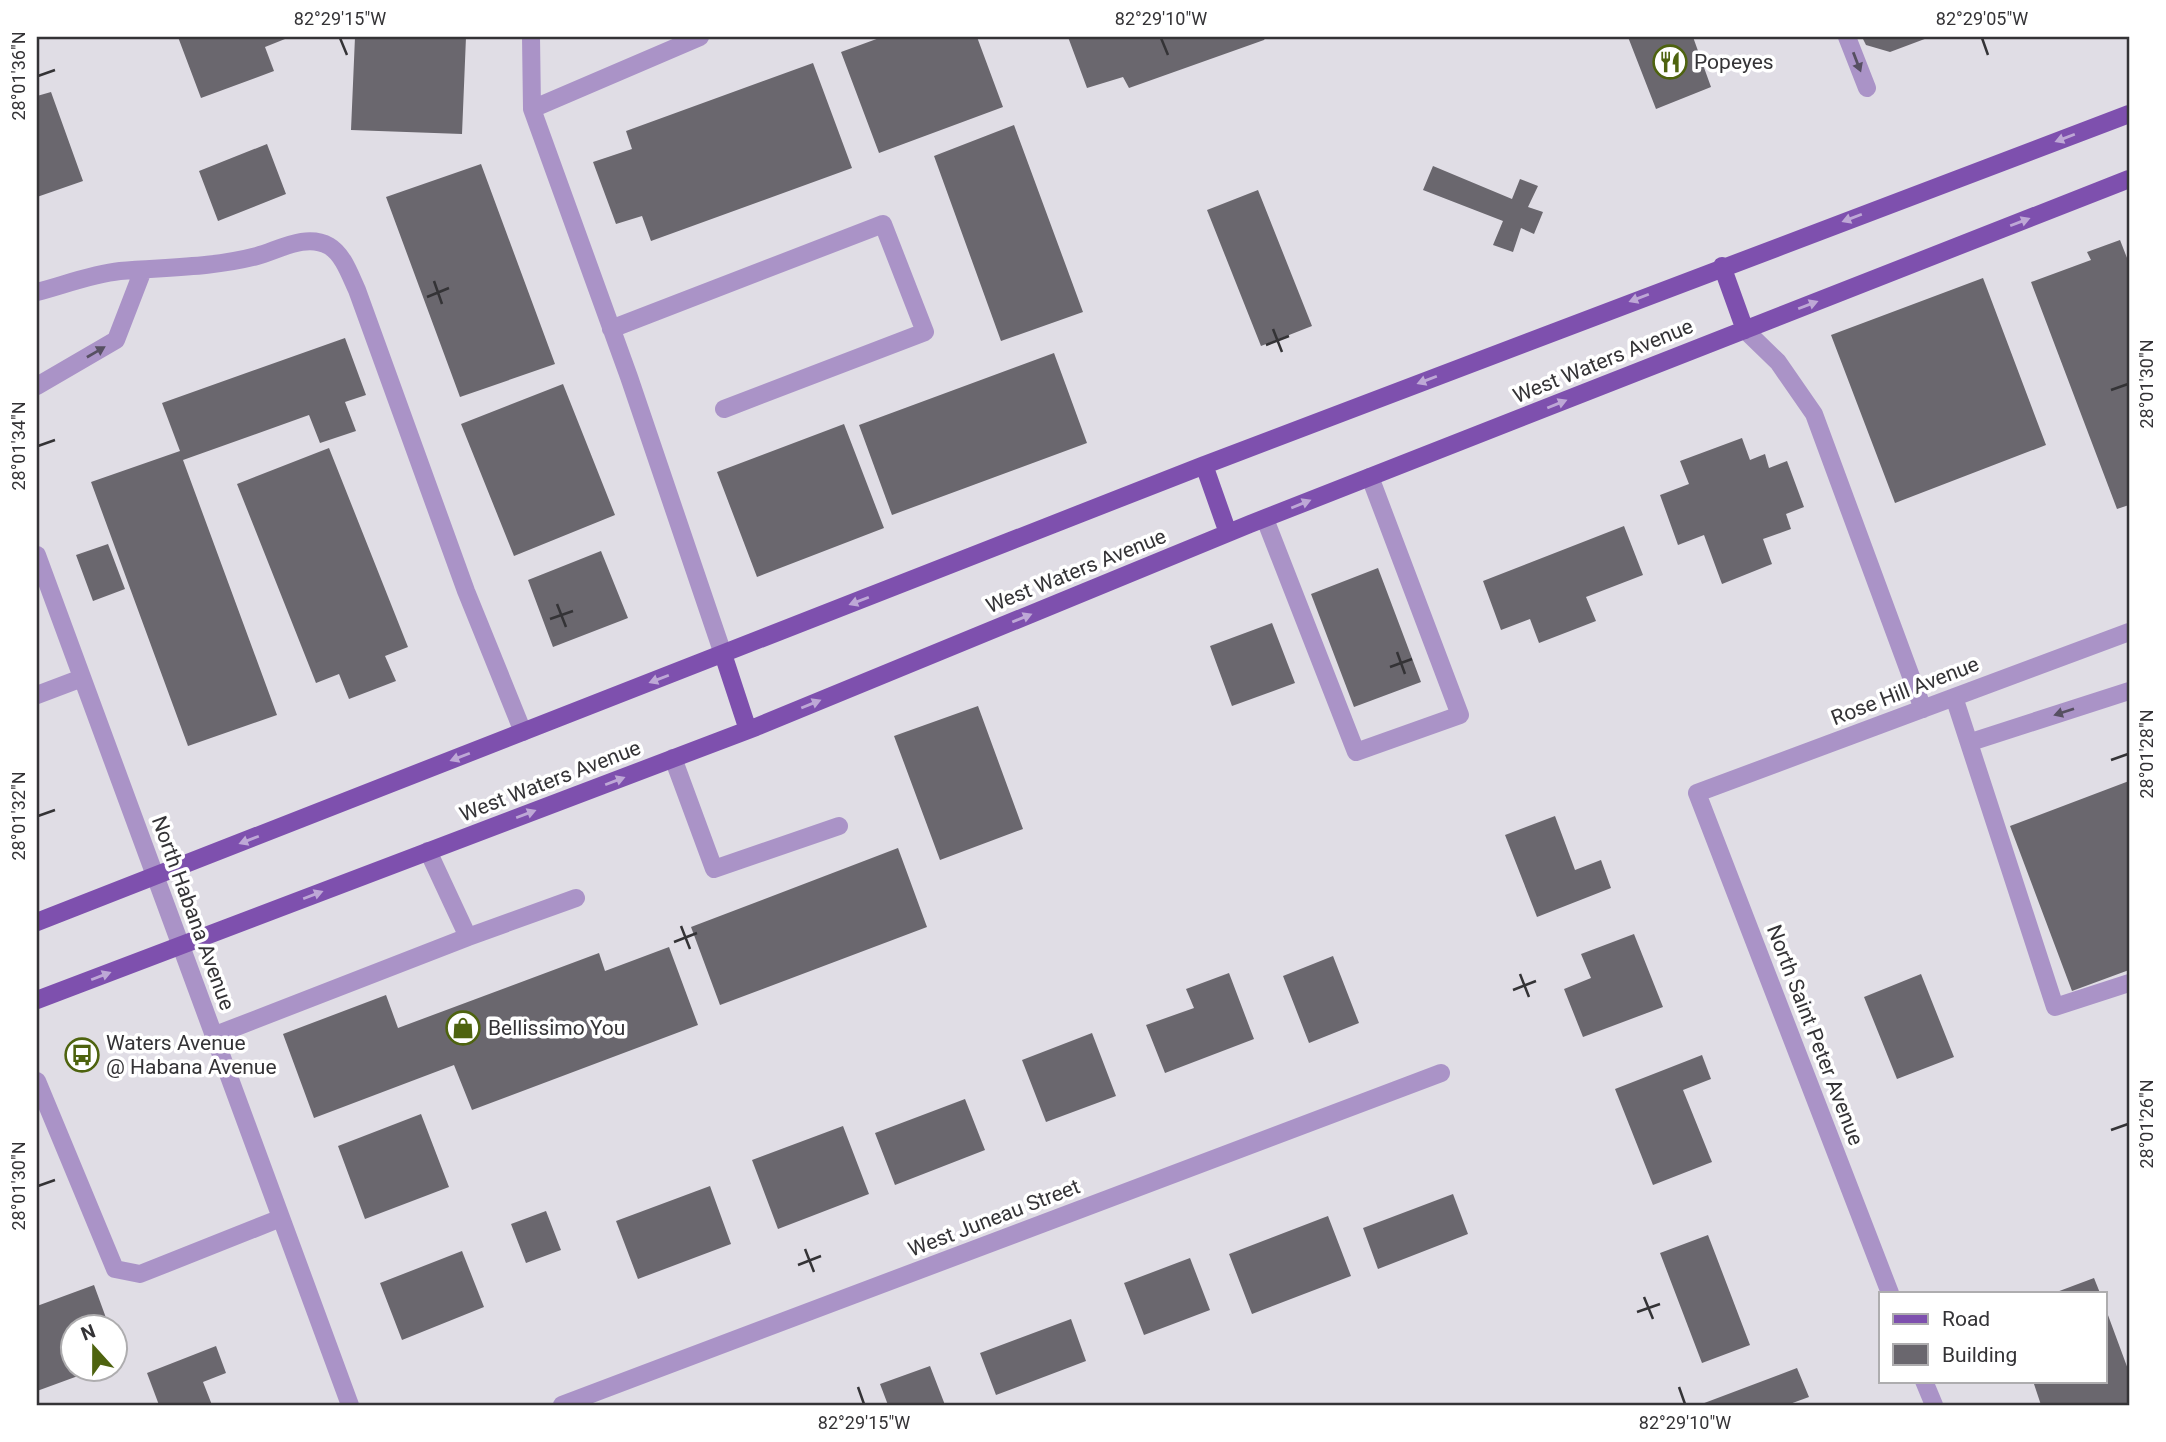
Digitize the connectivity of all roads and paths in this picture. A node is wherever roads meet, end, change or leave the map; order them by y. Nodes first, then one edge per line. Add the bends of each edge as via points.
1 (531, 37) edge
2 (699, 37) edge
3 (1847, 37) edge
4 (1867, 88) dead end
5 (533, 109) junction
6 (2129, 114) edge
7 (2129, 178) edge
8 (1722, 266) junction
9 (143, 270) junction
10 (37, 292) edge
11 (611, 329) junction
12 (1745, 330) junction
13 (37, 386) edge
14 (724, 409) dead end
15 (1204, 466) junction
16 (1370, 477) junction
17 (1265, 519) junction
18 (1228, 533) junction
19 (37, 555) edge
20 (2129, 632) edge
21 (723, 654) junction
22 (82, 678) junction
23 (2129, 691) edge
24 (37, 695) edge
25 (1954, 697) junction
26 (1923, 709) junction
27 (748, 730) junction
28 (523, 732) junction
29 (1971, 742) junction
30 (673, 758) junction
31 (1697, 793) joint
32 (839, 825) dead end
33 (428, 851) junction
34 (156, 877) junction
35 (576, 898) dead end
36 (37, 922) edge
37 (468, 937) junction
38 (182, 944) junction
39 (2129, 983) edge
40 (37, 1000) edge
41 (213, 1036) junction
42 (1441, 1073) dead end
43 (37, 1081) edge
44 (281, 1218) junction
45 (1890, 1292) edge
46 (1924, 1382) edge
47 (350, 1405) edge
48 (562, 1405) edge
49 (1934, 1405) edge

1 - 5 street
2 - 5 street
3 -> 4 street
5 - 11 street
6 -> 8 main road
12 -> 7 main road, West Waters Avenue
8 - 12 main road
8 -> 15 main road
9 - 10 street via 117,271
13 -> 9 street via 116,340
9 - 28 street via 211,267 292,244 316,242 330,246 343,260
11 - 14 street via 883,224 925,332
11 - 21 street
16 -> 12 main road, West Waters Avenue
12 - 26 street via 1778,362 1814,414
15 - 18 main road
15 -> 21 main road
17 -> 16 main road, West Waters Avenue
16 - 17 street via 1460,715 1356,752
17 - 18 main road, West Waters Avenue
27 -> 18 main road, West Waters Avenue
19 - 22 street, North Habana Avenue
20 - 25 street, Rose Hill Avenue
21 - 27 main road
21 -> 28 main road
22 - 24 street
22 - 34 street, North Habana Avenue
23 -> 29 street
25 - 26 street, Rose Hill Avenue
25 - 29 street
26 - 31 street, Rose Hill Avenue
27 - 30 main road, West Waters Avenue
28 -> 34 main road
29 - 39 street via 2055,1007
30 - 32 street via 714,869
33 -> 30 main road, West Waters Avenue
31 - 45 street, North Saint Peter Avenue
33 - 37 street
38 -> 33 main road, West Waters Avenue
34 - 36 main road
34 - 38 street, North Habana Avenue
35 - 37 street
37 - 41 street
40 -> 38 main road, West Waters Avenue
38 - 41 street, North Habana Avenue
41 - 44 street, North Habana Avenue
42 - 48 street, West Juneau Street
43 - 44 street via 115,1269 140,1273
44 - 47 street, North Habana Avenue
46 - 49 street

